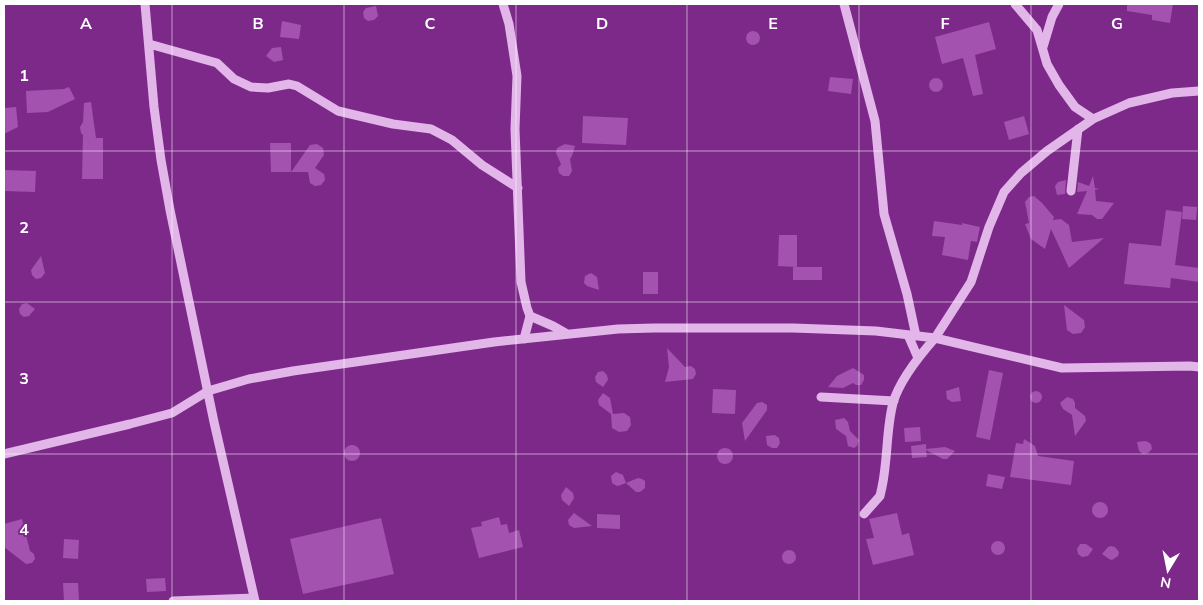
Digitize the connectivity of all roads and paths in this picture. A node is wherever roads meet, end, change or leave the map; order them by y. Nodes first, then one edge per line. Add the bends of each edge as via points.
1 (145, 4) edge
2 (503, 4) edge
3 (844, 4) edge
4 (1015, 4) edge
5 (1059, 4) edge
6 (148, 44) junction
7 (1043, 47) junction
8 (1199, 91) edge
9 (1092, 119) junction
10 (1078, 129) junction
11 (518, 188) junction
12 (1071, 190) dead end
13 (530, 316) junction
14 (567, 334) junction
15 (912, 335) junction
16 (934, 338) junction
17 (524, 339) junction
18 (918, 358) junction
19 (1199, 368) edge
20 (208, 391) junction
21 (821, 397) dead end
22 (894, 401) junction
23 (4, 454) edge
24 (864, 514) dead end
25 (254, 599) edge
26 (173, 601) edge

1 - 6 street
2 - 11 street via 517,76
3 - 15 street via 875,121 884,214 907,294
4 - 7 street via 1037,30
5 - 7 street
6 - 11 street via 217,63 234,79 251,87 297,86 338,111 431,129 452,140 482,165
6 - 20 street via 161,160
7 - 9 street via 1047,64 1059,84 1075,107
8 - 9 street via 1172,93 1129,103
9 - 10 street
10 - 12 street
10 - 16 street via 1021,173 1004,192 971,282
11 - 13 street via 521,282
13 - 14 street
13 - 17 street
14 - 15 street via 618,329 713,327 876,331
14 - 17 street
15 - 16 street
15 - 18 street
16 - 18 street
16 - 19 street via 1062,368
17 - 20 street via 293,371
18 - 22 street
20 - 23 street via 172,412
20 - 25 street
21 - 22 street
22 - 24 street via 880,496
25 - 26 street

